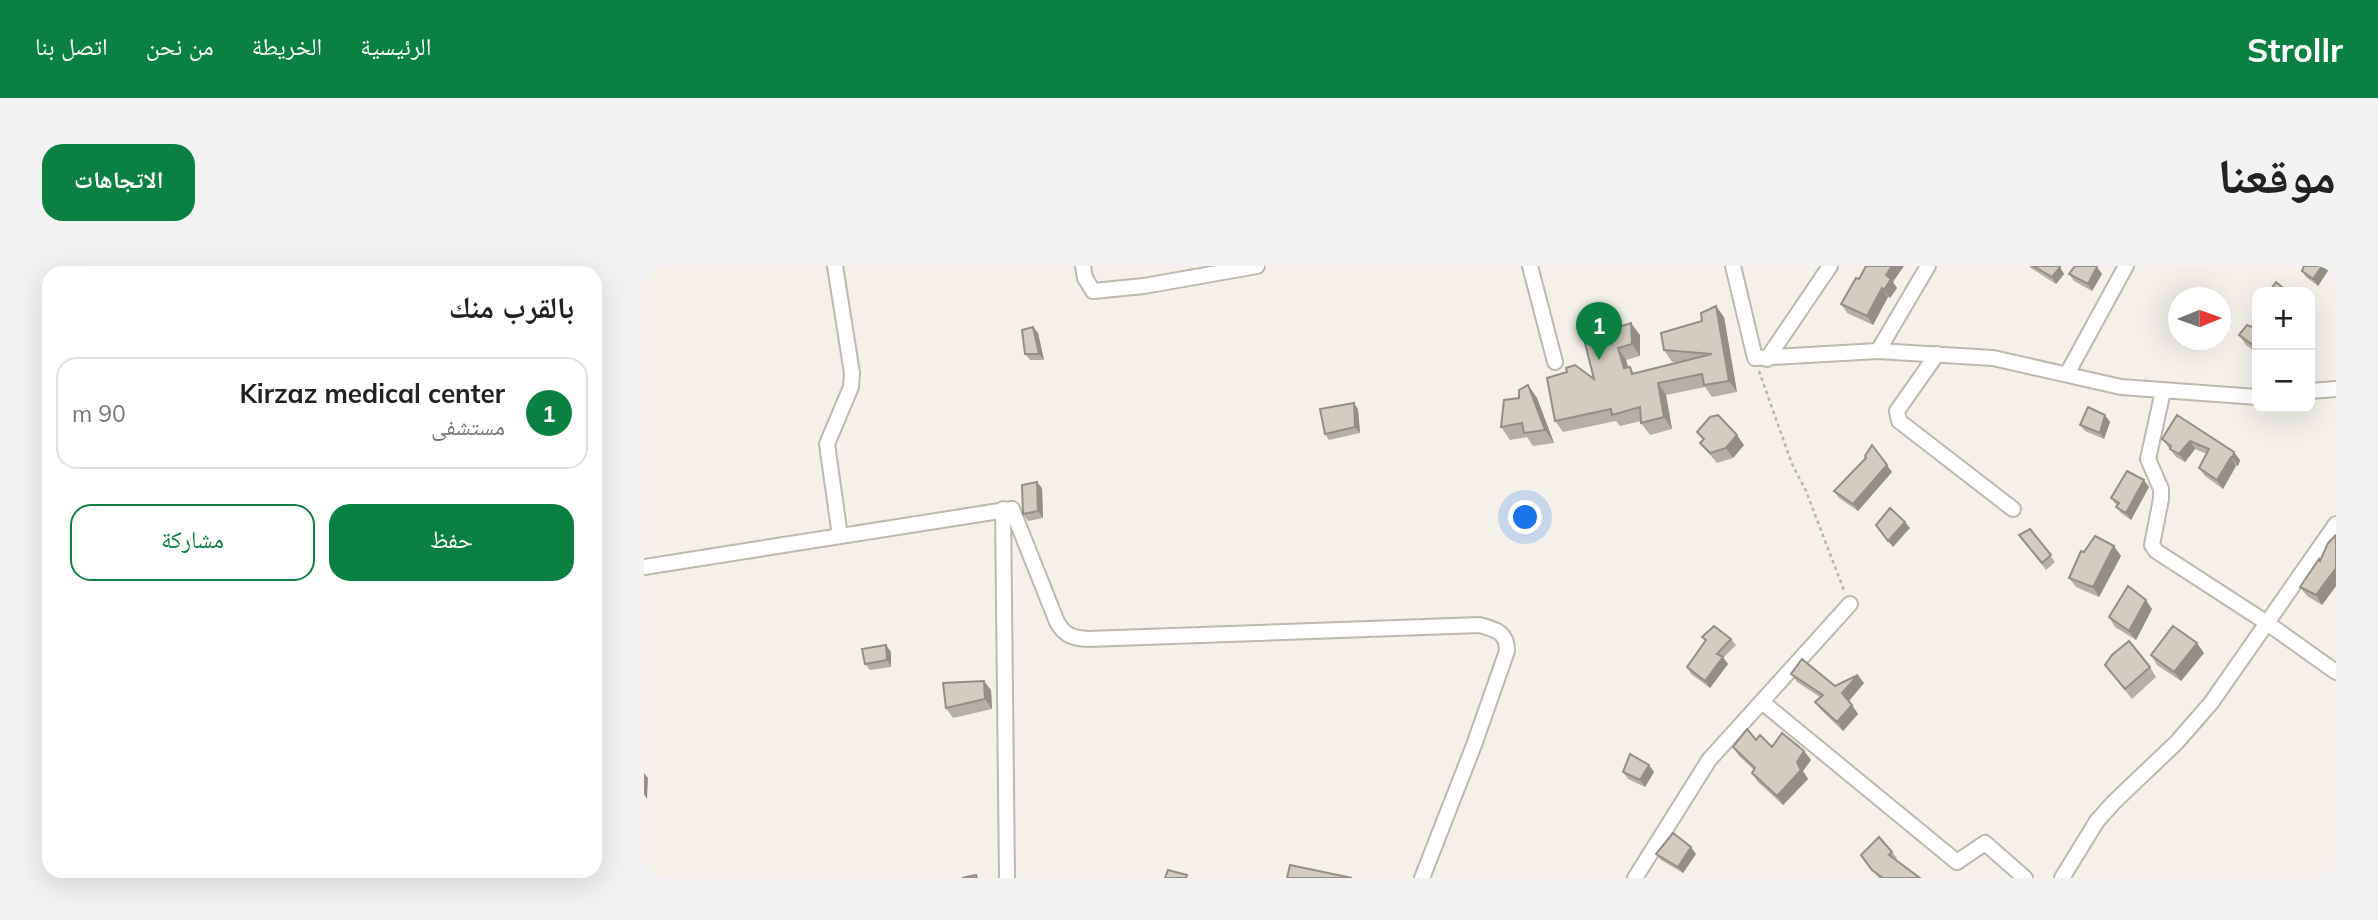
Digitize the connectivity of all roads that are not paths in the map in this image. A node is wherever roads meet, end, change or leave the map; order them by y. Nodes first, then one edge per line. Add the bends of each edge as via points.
1 (835, 266) edge
2 (1083, 266) edge
3 (1257, 266) edge
4 (1530, 266) edge
5 (1733, 266) edge
6 (1830, 266) edge
7 (1928, 266) edge
8 (2126, 266) edge
9 (1878, 351) junction
10 (1937, 354) junction
11 (1761, 358) junction
12 (1555, 362) dead end
13 (2067, 374) junction
14 (2336, 389) edge
15 (2163, 391) junction
16 (2315, 391) edge
17 (2252, 397) edge
18 (1003, 509) junction
19 (2013, 509) dead end
20 (2336, 524) edge
21 (840, 536) junction
22 (644, 567) edge
23 (1850, 604) road end
24 (2267, 623) junction
25 (2336, 672) edge
26 (1762, 702) junction
27 (1007, 878) edge
28 (1422, 878) edge
29 (1635, 878) edge
30 (2025, 878) edge
31 (2062, 878) edge

1 - 21 street via 852,373 851,387 827,444
2 - 3 street via 1093,291
4 - 12 street
5 - 11 street
6 - 11 street
7 - 9 street
8 - 13 street
9 - 10 street
9 - 11 street
10 - 13 street via 1993,358
10 - 19 street via 1897,411 1899,421
13 - 15 street
14 - 16 street
15 - 17 street
15 - 24 street via 2148,459 2161,489 2152,545
18 - 21 street
18 - 27 street
18 - 28 street via 1013,509 1057,622 1074,638 1480,625 1504,635 1507,651
20 - 24 street
21 - 22 street
23 - 26 street
24 - 25 street
24 - 31 street via 2176,743 2097,821
26 - 29 street via 1709,760
26 - 30 street via 1957,862 1985,843

